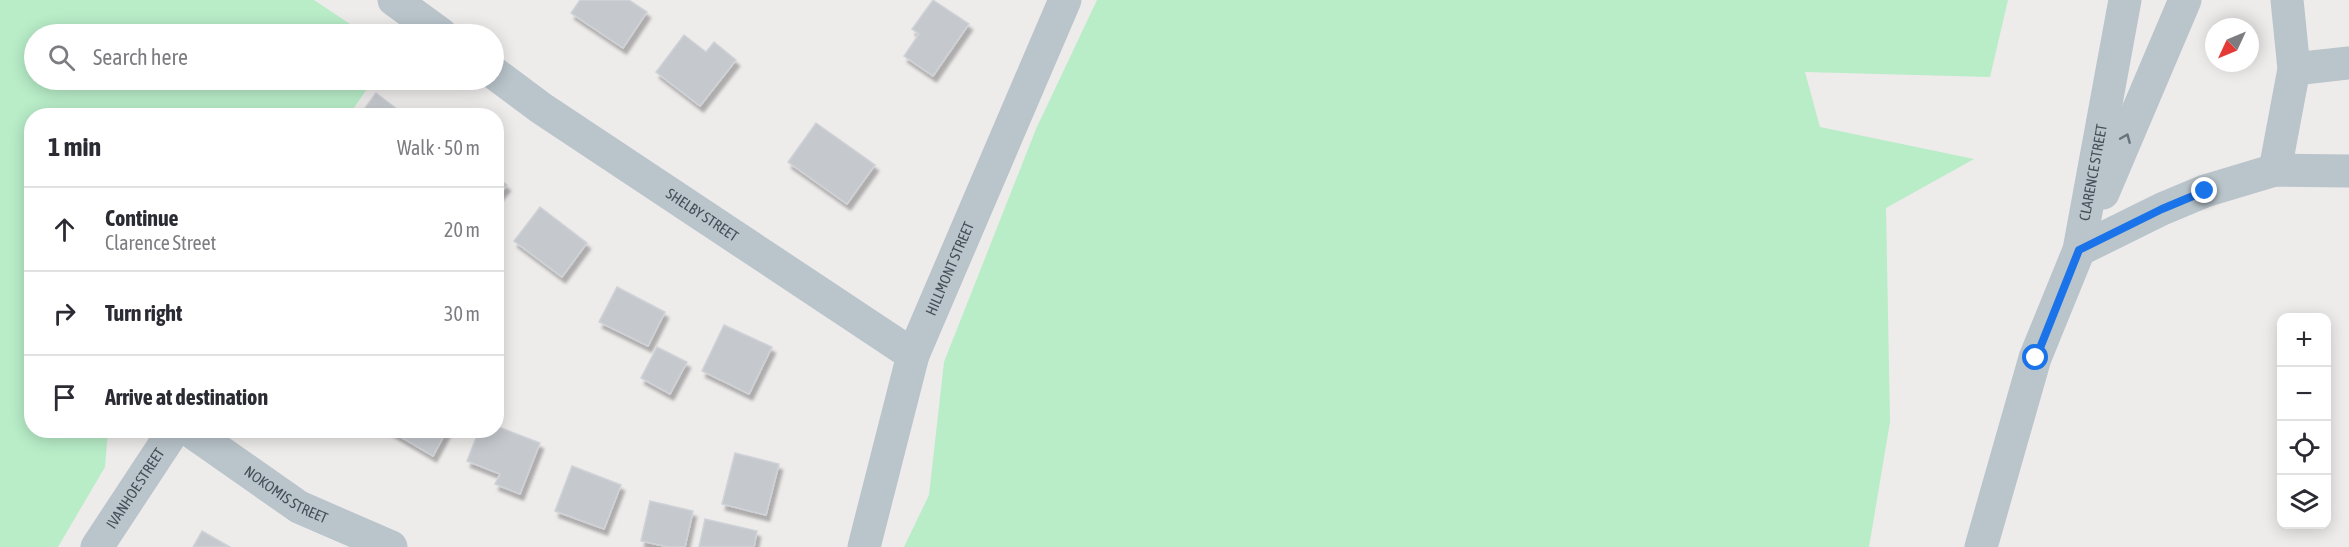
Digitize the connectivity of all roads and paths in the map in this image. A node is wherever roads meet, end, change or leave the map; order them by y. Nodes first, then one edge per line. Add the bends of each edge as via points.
1 (394, 0) edge
2 (1065, 0) edge
3 (2125, 0) edge
4 (2185, 0) edge
5 (2287, 0) edge
6 (427, 24) edge
7 (2349, 63) edge
8 (2295, 69) junction
9 (504, 80) edge
10 (2275, 170) junction
11 (2349, 171) edge
12 (2079, 250) junction
13 (912, 355) junction
14 (169, 438) edge
15 (200, 438) edge
16 (97, 547) edge
17 (391, 547) edge
18 (864, 547) edge
19 (1981, 547) edge

1 - 6 street
2 - 13 street, HILLMONT STREET
3 - 12 street, CLARENCE STREET
12 -> 4 street
5 - 8 street
7 - 8 street
8 - 10 street
9 - 13 street, SHELBY STREET
10 - 11 street
10 - 12 street via 2194,196
12 - 19 street, CLARENCE STREET via 2036,358
13 - 18 street, HILLMONT STREET
14 - 16 street, IVANHOE STREET
15 - 17 street, NOKOMIS STREET via 299,507

